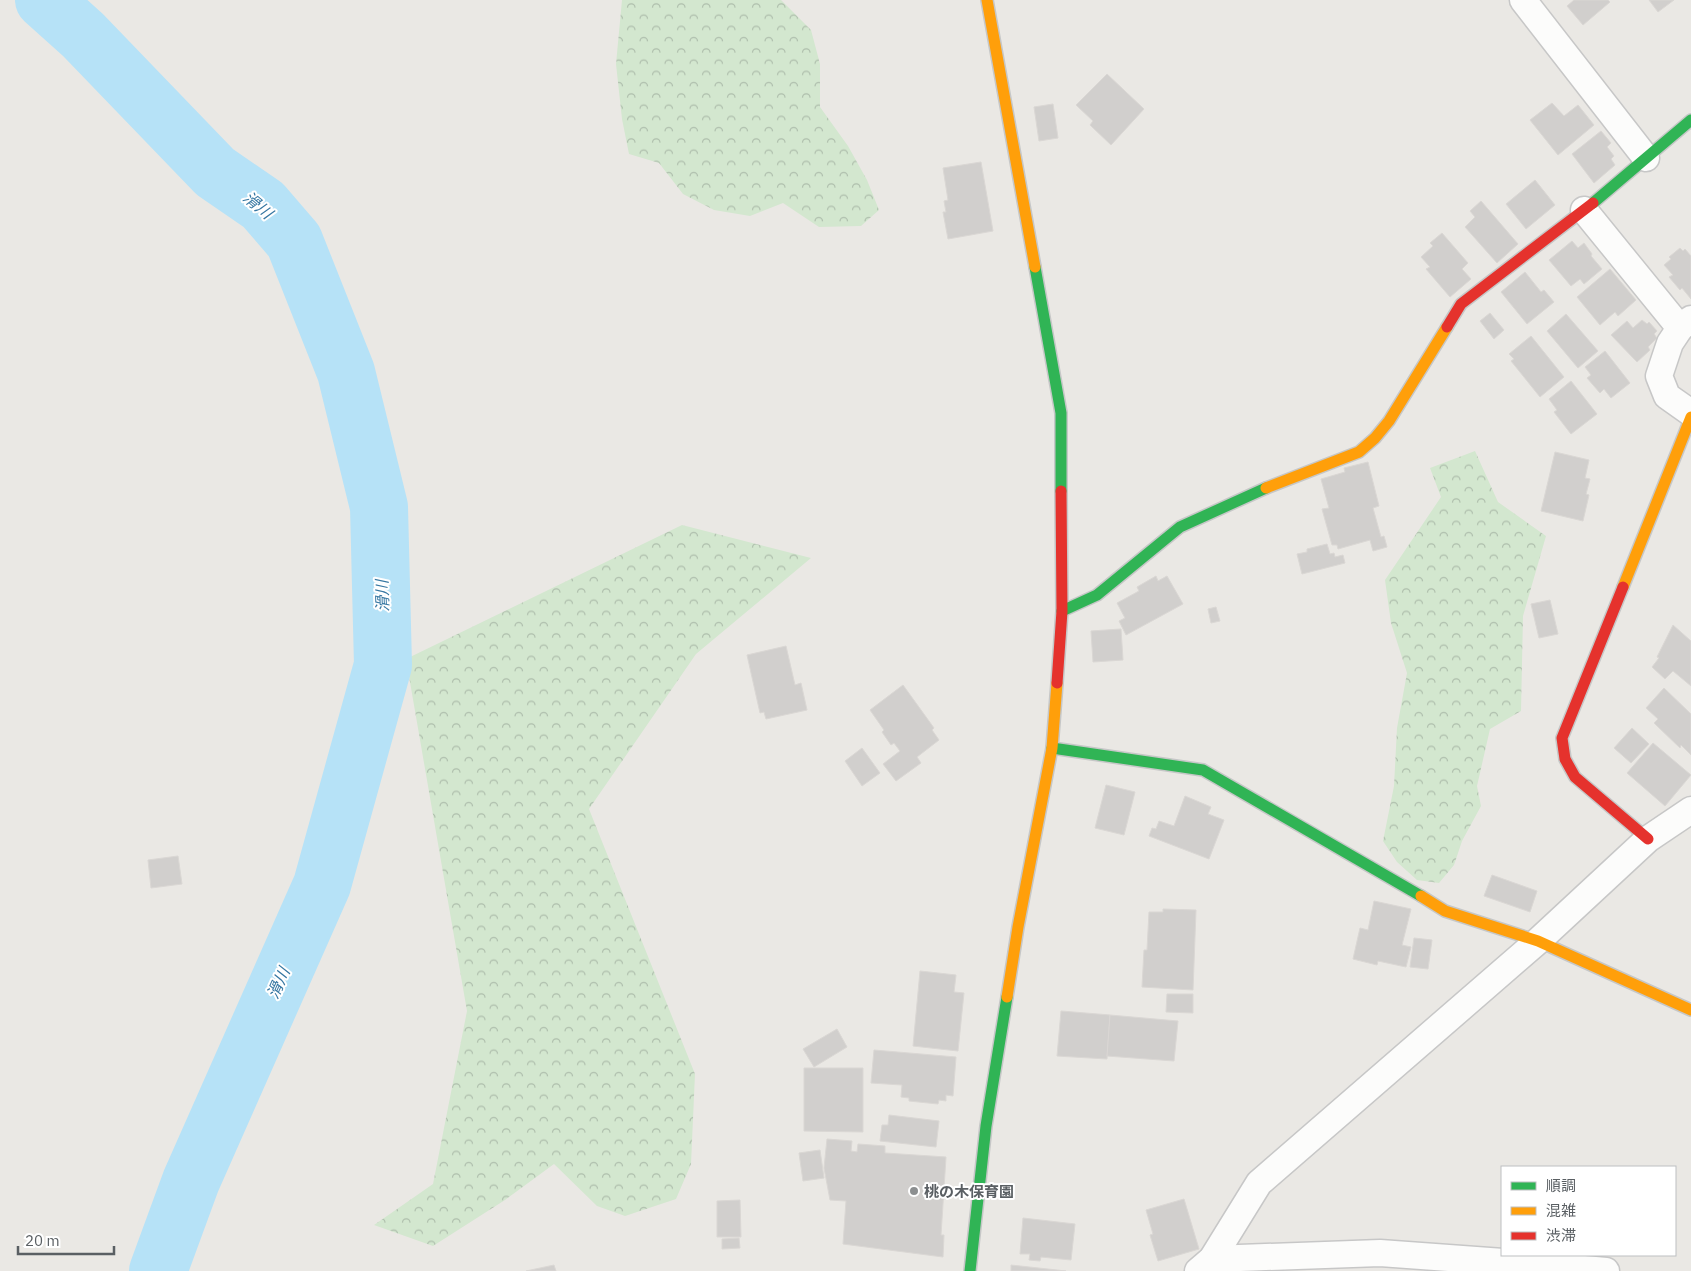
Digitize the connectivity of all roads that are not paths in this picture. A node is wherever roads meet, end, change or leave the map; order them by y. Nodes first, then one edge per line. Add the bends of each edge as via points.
1 (987, 0) edge
2 (1523, 0) edge
3 (1691, 120) edge
4 (1646, 158) junction
5 (1584, 210) junction
6 (1685, 324) edge
7 (1691, 413) edge
8 (1691, 418) edge
9 (1062, 611) junction
10 (1052, 748) junction
11 (1691, 810) edge
12 (1648, 839) junction
13 (1538, 941) junction
14 (1691, 1010) edge
15 (1205, 1265) edge
16 (970, 1271) edge
17 (1606, 1271) edge

1 - 9 street via 1061,414
2 - 4 street
3 - 4 street
4 - 5 street
5 - 6 street
5 - 9 street via 1461,304 1389,421 1359,452 1255,492 1180,527 1097,595
6 - 7 street via 1670,343 1659,376 1666,396
8 - 12 street via 1562,738 1566,764 1575,777
9 - 10 street
10 - 13 street via 1203,770 1445,911
10 - 16 street via 1018,926 986,1126
11 - 12 street
12 - 13 street
13 - 14 street
13 - 15 street via 1260,1184
15 - 17 street via 1380,1253

